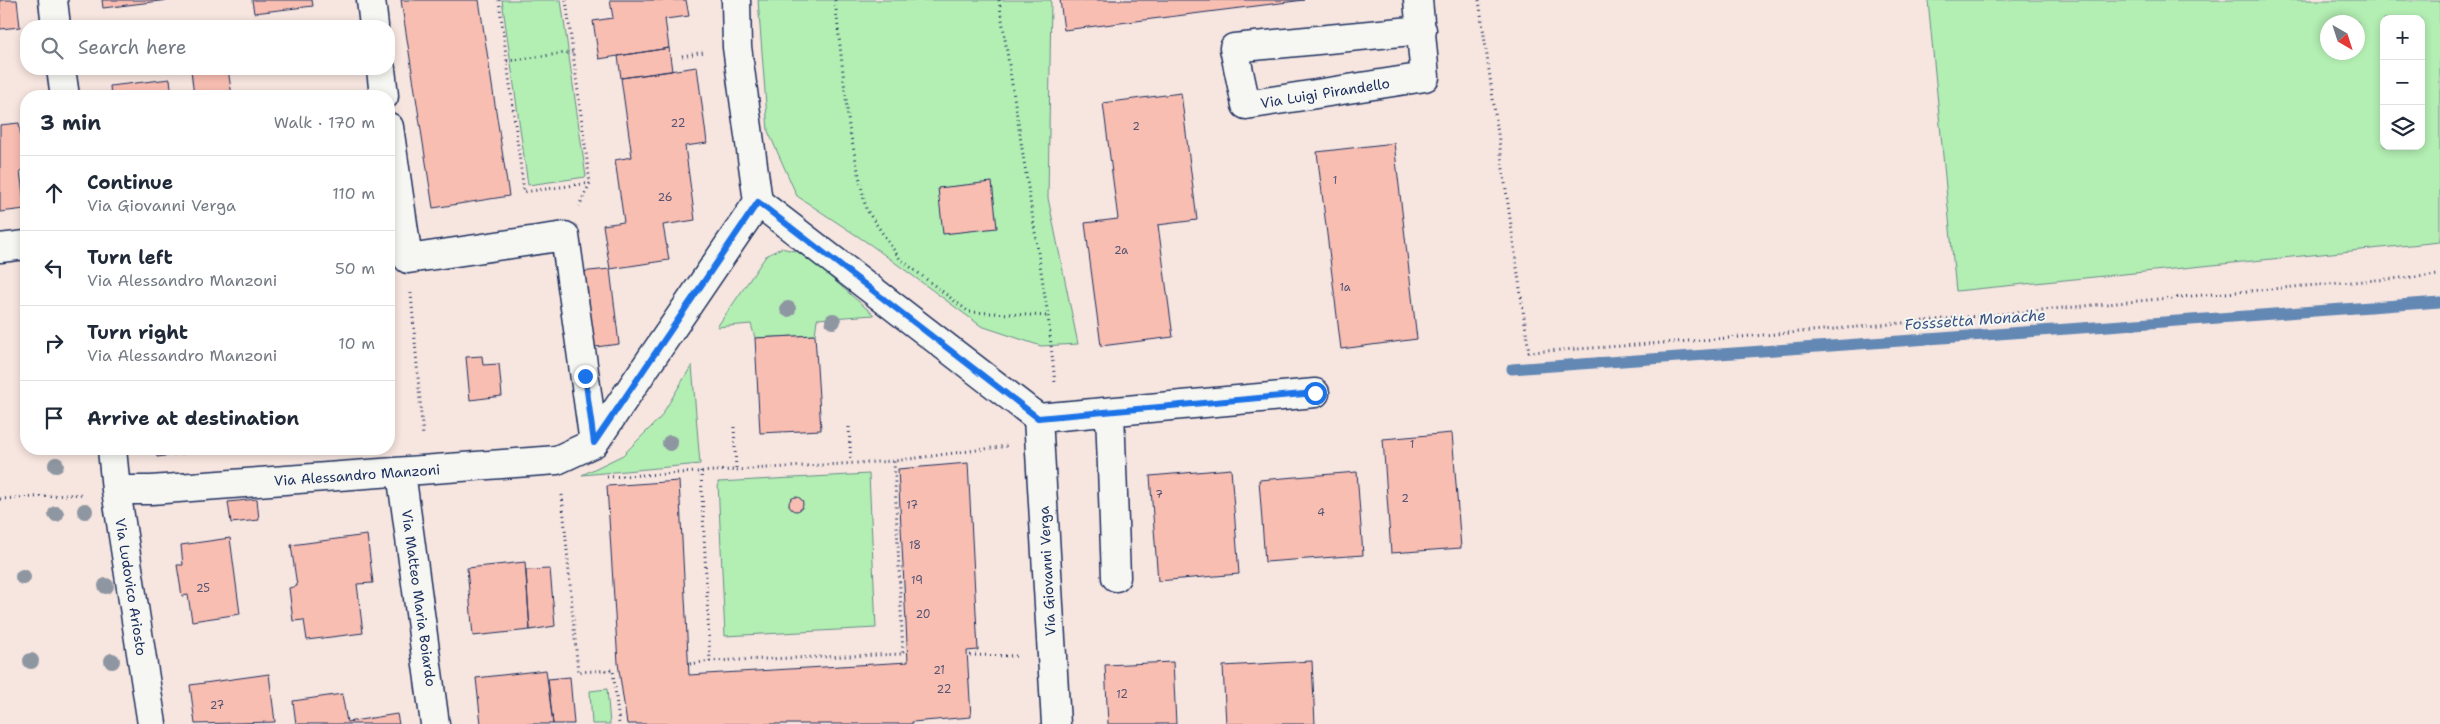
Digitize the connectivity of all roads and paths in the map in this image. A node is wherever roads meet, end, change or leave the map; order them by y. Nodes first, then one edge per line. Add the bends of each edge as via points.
1 (53, 0) edge
2 (371, 0) edge
3 (499, 0) edge
4 (566, 0) edge
5 (736, 0) edge
6 (835, 0) edge
7 (999, 0) edge
8 (1418, 0) edge
9 (1479, 0) edge
10 (55, 20) edge
11 (373, 20) edge
12 (1422, 30) junction
13 (573, 52) junction
14 (507, 61) junction
15 (62, 75) edge
16 (381, 75) edge
17 (64, 90) edge
18 (383, 90) edge
19 (395, 169) edge
20 (758, 202) junction
21 (20, 246) edge
22 (0, 248) edge
23 (408, 259) junction
24 (2440, 275) edge
25 (1048, 316) junction
26 (1315, 393) dead end
27 (1110, 412) junction
28 (1045, 425) junction
29 (734, 427) dead end
30 (849, 427) dead end
31 (594, 443) junction
32 (113, 455) edge
33 (894, 461) junction
34 (851, 462) junction
35 (736, 469) junction
36 (414, 471) junction
37 (701, 471) junction
38 (604, 477) dead end
39 (563, 489) dead end
40 (116, 490) junction
41 (0, 499) edge
42 (1116, 577) dead end
43 (970, 655) dead end
44 (1052, 657) junction
45 (710, 661) junction
46 (690, 664) dead end
47 (152, 724) edge
48 (435, 724) edge
49 (619, 724) edge
50 (1056, 724) edge

1 - 10 street
2 - 11 street
3 - 14 path
4 - 13 path
5 - 20 street via 737,47
6 - 25 path via 850,127 866,209 900,259 969,312
7 - 25 path
8 - 12 street, Via Luigi Pirandello
9 - 24 path via 1529,352 1644,346
12 - 12 street, Via Luigi Pirandello via 1425,77 1246,105 1234,48
13 - 14 path
13 - 14 path via 590,183 524,192
15 - 17 street
16 - 18 street
19 - 23 street
20 - 28 street
20 - 31 street
21 - 22 street
23 - 31 street via 565,236
23 - 36 path
25 - 28 path
26 - 27 street
27 - 28 street
27 - 42 street
28 - 33 path
28 - 44 street, Via Giovanni Verga
29 - 35 path
30 - 34 path
31 - 36 street, Via Alessandro Manzoni via 557,460
32 - 40 street, Via Ludovico Ariosto
33 - 34 path
33 - 45 path via 904,653
34 - 35 path
35 - 37 path
36 - 40 street, Via Alessandro Manzoni
36 - 48 street, Via Matteo Maria Boiardo
37 - 38 path
37 - 45 path
39 - 49 path via 561,499 578,672 613,670
40 - 41 path
40 - 47 street, Via Ludovico Ariosto
43 - 44 path
44 - 50 street, Via Giovanni Verga
45 - 46 path

